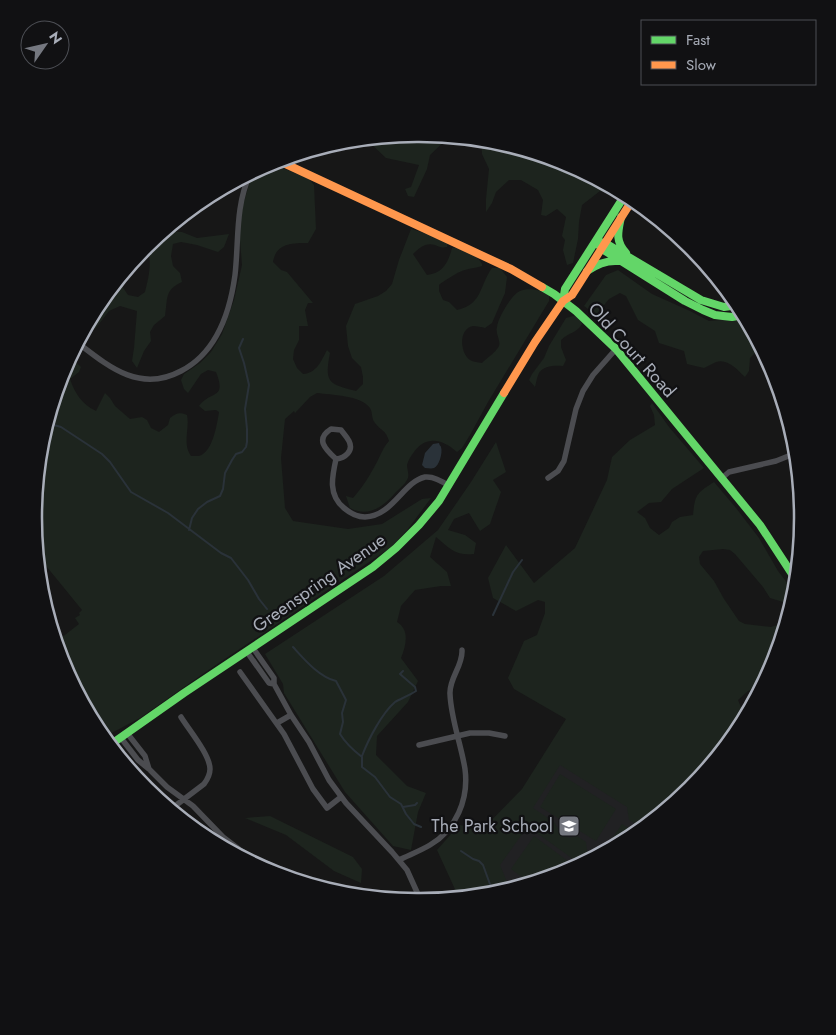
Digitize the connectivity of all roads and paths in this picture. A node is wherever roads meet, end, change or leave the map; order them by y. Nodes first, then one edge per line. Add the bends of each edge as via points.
1 (289, 165) edge
2 (246, 184) edge
3 (621, 201) edge
4 (628, 206) edge
5 (621, 217) junction
6 (596, 241) junction
7 (603, 246) junction
8 (634, 261) junction
9 (622, 262) junction
10 (587, 271) junction
11 (563, 301) junction
12 (728, 306) edge
13 (735, 317) edge
14 (83, 347) edge
15 (616, 349) junction
16 (788, 456) edge
17 (336, 459) junction
18 (548, 478) dead end
19 (722, 478) junction
20 (449, 486) junction
21 (790, 570) edge
22 (250, 650) junction
23 (462, 650) dead end
24 (240, 672) dead end
25 (291, 715) junction
26 (181, 717) dead end
27 (277, 724) junction
28 (124, 735) junction
29 (458, 735) junction
30 (505, 736) dead end
31 (116, 741) edge
32 (419, 745) dead end
33 (341, 797) junction
34 (184, 799) junction
35 (176, 805) edge
36 (235, 845) edge
37 (399, 860) junction
38 (418, 893) edge

1 - 11 main road, Old Court Road via 511,269
2 - 14 street via 240,205 232,292 221,328 202,356 176,374 138,378 109,367
3 - 6 main road, Greenspring Avenue
4 - 5 main road, Greenspring Avenue
5 - 7 main road, Greenspring Avenue
5 - 8 main road via 618,240
6 - 7 main road
6 - 11 main road, Greenspring Avenue via 565,289
7 - 8 main road
7 - 9 main road
7 - 10 main road, Greenspring Avenue
8 - 12 main road via 701,300
9 - 10 main road via 605,261
9 - 13 main road via 703,310
10 - 11 main road, Greenspring Avenue via 572,295
11 - 15 main road, Old Court Road
11 - 20 main road, Greenspring Avenue
15 - 18 street via 582,391 564,461
15 - 19 main road, Old Court Road
16 - 19 street via 729,472
17 - 17 street via 348,454 350,442 341,430 331,429 322,437 322,442
17 - 20 street via 332,485 334,496 349,512 362,517 374,516 387,509 418,480 430,477
19 - 21 main road, Old Court Road via 767,534
20 - 22 main road, Greenspring Avenue via 419,526 384,558
22 - 25 street
22 - 28 main road, Greenspring Avenue
23 - 29 street via 462,659 450,688
24 - 27 street
25 - 27 street
25 - 33 street
26 - 34 street via 208,758 210,770 204,784
27 - 33 street via 327,808
28 - 31 main road, Greenspring Avenue
28 - 34 street via 138,760
29 - 30 street
29 - 32 street
29 - 37 street via 466,780 458,814 438,840
33 - 37 street
34 - 35 street
34 - 36 street
37 - 38 street

